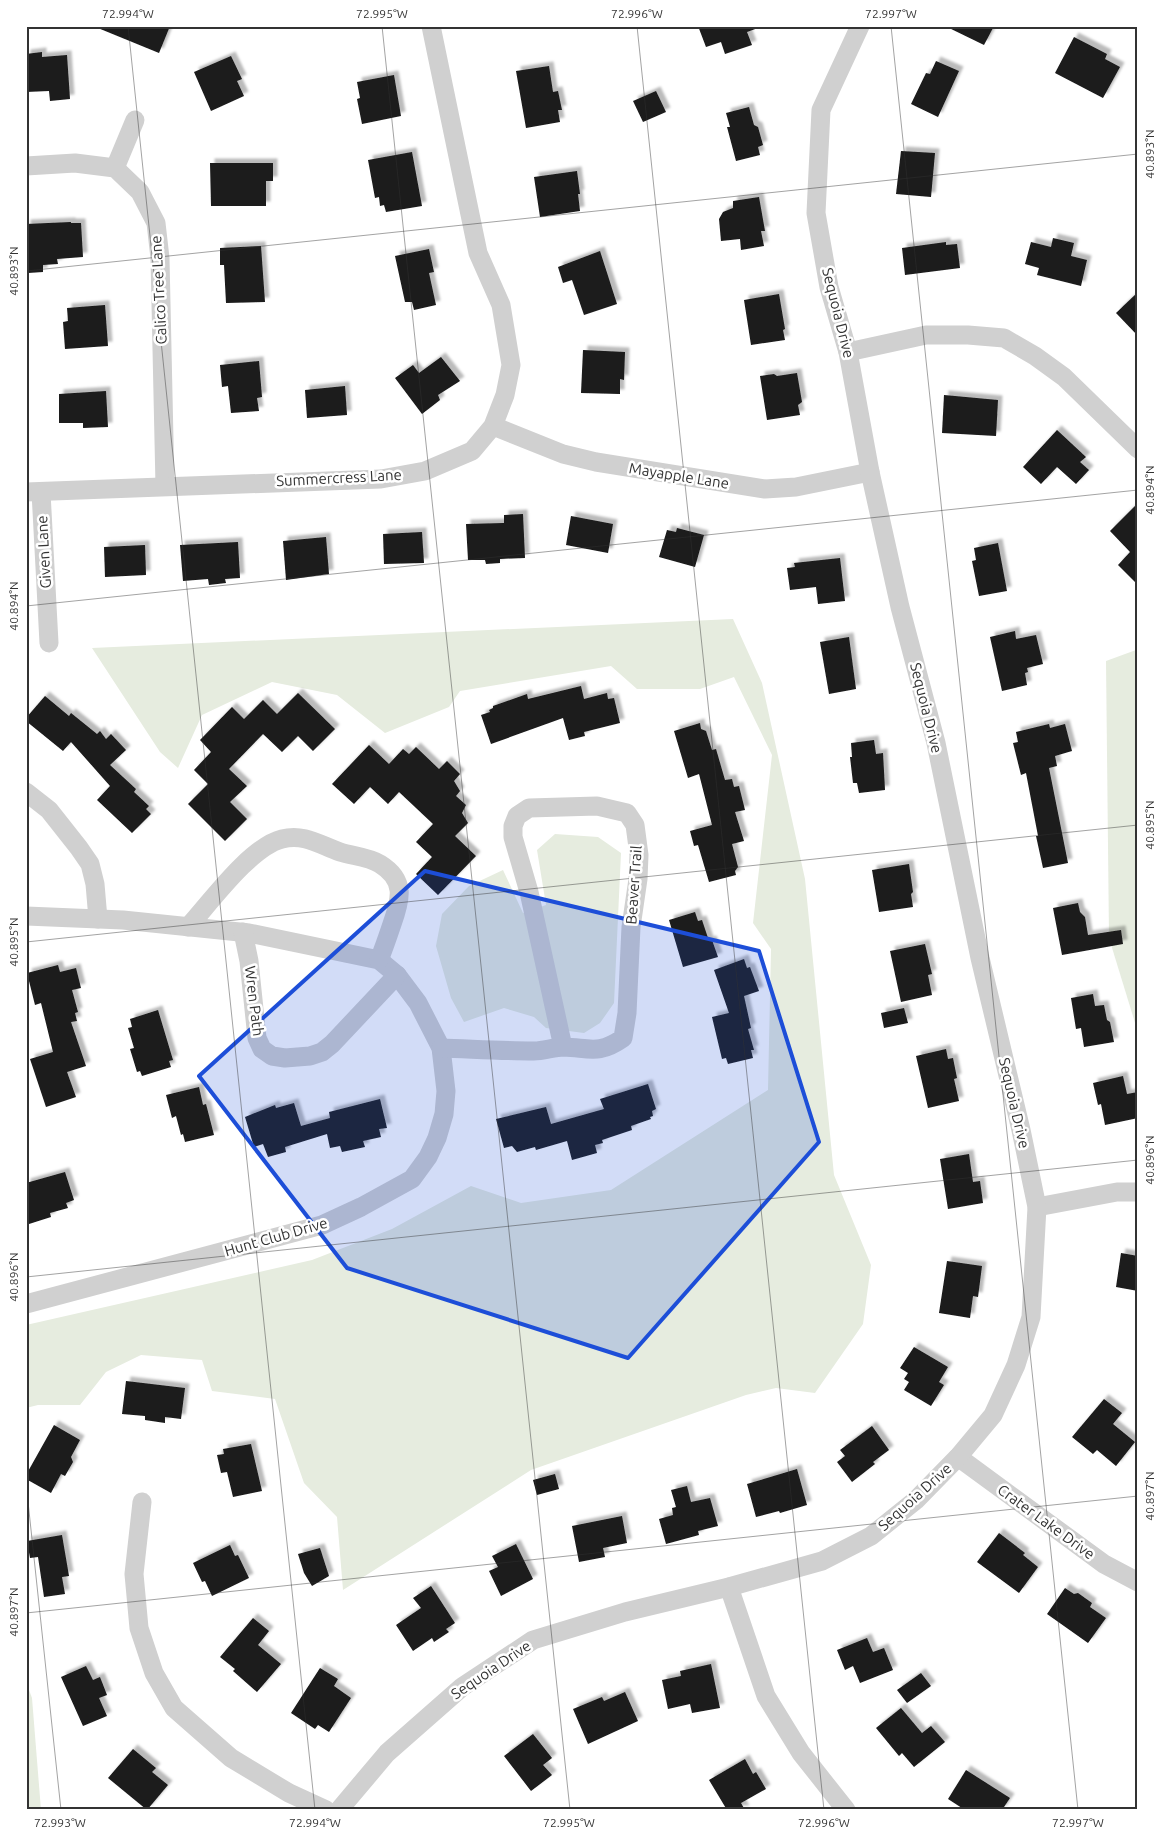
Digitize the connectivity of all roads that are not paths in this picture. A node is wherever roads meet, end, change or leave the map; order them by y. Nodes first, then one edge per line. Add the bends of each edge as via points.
1 (431, 26) edge
2 (855, 28) edge
3 (135, 120) dead end
4 (26, 166) edge
5 (115, 168) junction
6 (848, 352) junction
7 (492, 426) junction
8 (1138, 449) edge
9 (870, 472) junction
10 (166, 486) junction
11 (34, 492) edge
12 (49, 643) dead end
13 (26, 792) edge
14 (26, 916) edge
15 (98, 919) junction
16 (188, 928) junction
17 (243, 932) junction
18 (379, 960) junction
19 (397, 975) junction
20 (563, 1047) junction
21 (441, 1048) junction
22 (1138, 1192) edge
23 (1037, 1206) junction
24 (26, 1304) edge
25 (958, 1457) junction
26 (142, 1502) dead end
27 (1138, 1582) edge
28 (729, 1587) junction
29 (326, 1810) edge
30 (339, 1810) edge
31 (846, 1810) edge

1 - 7 street, Summercress Lane via 478,253 501,305 511,365 505,395
2 - 6 street, Sequoia Drive via 821,110 816,213 829,287
3 - 5 street
4 - 5 street via 75,163
5 - 10 street, Calico Tree Lane via 140,192 156,223 160,258
6 - 8 street via 926,336 1004,338 1064,377
6 - 9 street, Sequoia Drive
7 - 9 street, Mayapple Lane via 564,454 596,462 765,490
7 - 10 street, Summercress Lane via 472,451 425,471 382,478
9 - 23 street, Sequoia Drive via 900,607 936,743 980,958
10 - 11 street, Summercress Lane
11 - 12 street, Given Lane
13 - 15 street via 49,810 90,864
14 - 15 street, Hunt Club Drive
15 - 16 street, Hunt Club Drive
16 - 17 street, Hunt Club Drive
16 - 18 street via 250,859 269,844 282,839 310,839 379,863 394,875 400,896
17 - 18 street, Hunt Club Drive
17 - 19 street, Wren Path via 257,1038 262,1049 272,1056 299,1057 322,1052
18 - 19 street, Hunt Club Drive
19 - 21 street, Hunt Club Drive via 418,1003
20 - 20 street, Beaver Trail via 602,1049 623,1038 626,1029 638,846 636,825 627,813 613,808 529,808 517,816 514,826 513,837
20 - 21 street via 536,1052
21 - 24 street, Hunt Club Drive via 446,1090 444,1114 428,1157 412,1179 322,1225
22 - 23 street via 1117,1192
23 - 25 street, Sequoia Drive via 1031,1318 1016,1365 993,1415
25 - 27 street, Crater Lake Drive via 1104,1564
25 - 28 street, Sequoia Drive via 916,1500 871,1536 822,1561
26 - 29 street via 134,1574 139,1628 154,1673 174,1708 231,1758 289,1793
28 - 30 street, Sequoia Drive via 625,1612 533,1640 462,1687 388,1753
28 - 31 street via 766,1696 801,1753

